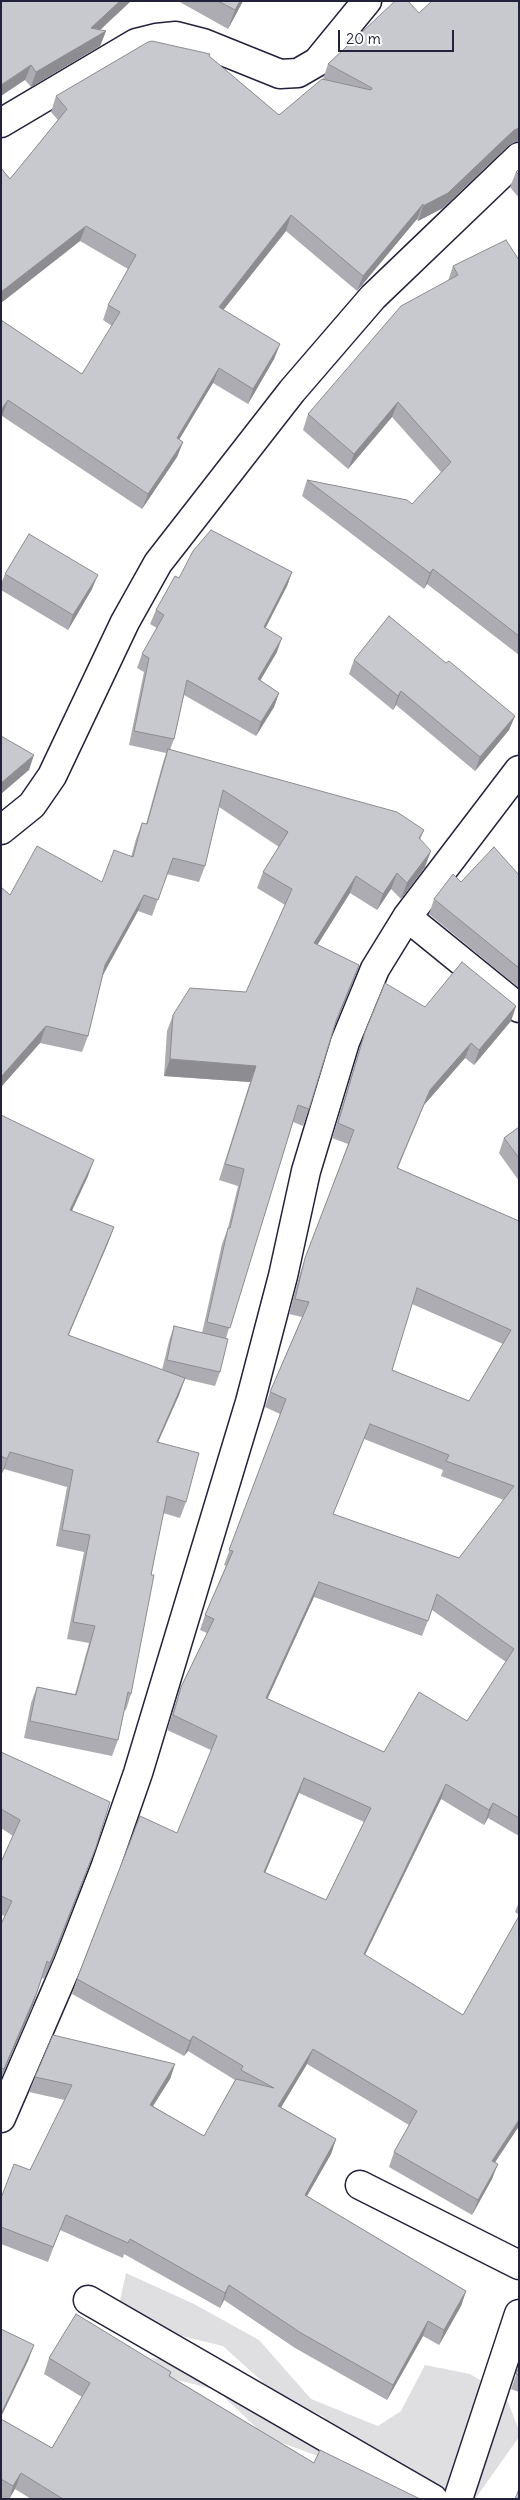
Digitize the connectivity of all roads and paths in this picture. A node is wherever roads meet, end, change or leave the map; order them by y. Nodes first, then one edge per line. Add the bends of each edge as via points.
1 (367, 1) edge
2 (1, 123) edge
3 (519, 156) edge
4 (519, 770) edge
5 (1, 830) edge
6 (407, 917) junction
7 (519, 1008) edge
8 (1, 2118) edge
9 (360, 2185) dead end
10 (519, 2265) edge
11 (88, 2300) dead end
12 (519, 2314) edge
13 (433, 2499) edge
14 (458, 2499) edge

1 - 2 street via 317,62 298,73 280,74 176,36 156,38 136,43
3 - 5 street via 367,304 292,391 164,555 125,622 52,776 32,805
4 - 6 street
6 - 7 street
6 - 8 street via 375,969 345,1042 306,1171 250,1402 138,1773 68,1963
9 - 10 street
11 - 13 street
12 - 14 street

